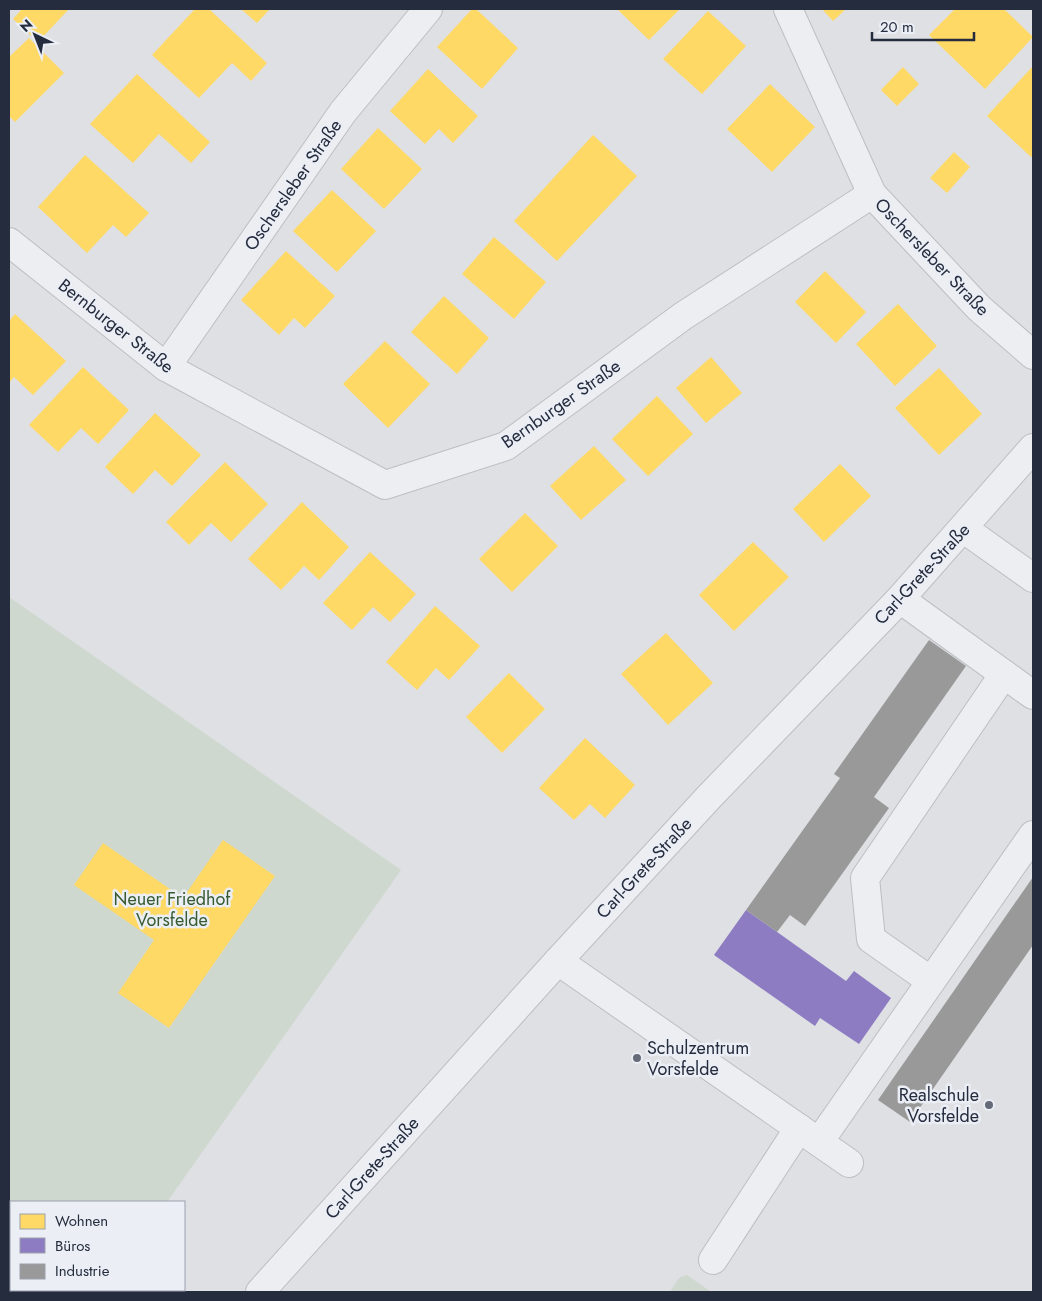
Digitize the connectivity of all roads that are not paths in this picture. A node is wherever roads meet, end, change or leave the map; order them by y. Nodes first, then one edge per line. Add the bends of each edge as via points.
1 (428, 9) edge
2 (788, 9) edge
3 (872, 194) junction
4 (9, 242) edge
5 (1033, 355) edge
6 (166, 367) junction
7 (1033, 448) edge
8 (964, 529) junction
9 (1033, 578) edge
10 (900, 599) junction
11 (1004, 674) junction
12 (1033, 695) edge
13 (1033, 835) edge
14 (558, 961) junction
15 (931, 981) junction
16 (809, 1135) junction
17 (848, 1163) dead end
18 (713, 1260) dead end
19 (260, 1292) edge

1 - 6 street, Oschersleber Straße via 344,112
2 - 3 street, Oschersleber Straße
3 - 5 street, Oschersleber Straße via 980,308
3 - 6 street, Bernburger Straße via 683,316 506,446 385,485
4 - 6 street, Bernburger Straße
7 - 8 street, Carl-Grete-Straße
8 - 9 street
8 - 10 street, Carl-Grete-Straße
10 - 11 street
10 - 14 street, Carl-Grete-Straße via 709,797
11 - 12 street
11 - 15 street via 865,878 871,939
13 - 15 street
14 - 16 street
14 - 19 street, Carl-Grete-Straße
15 - 16 street
16 - 17 street
16 - 18 street

